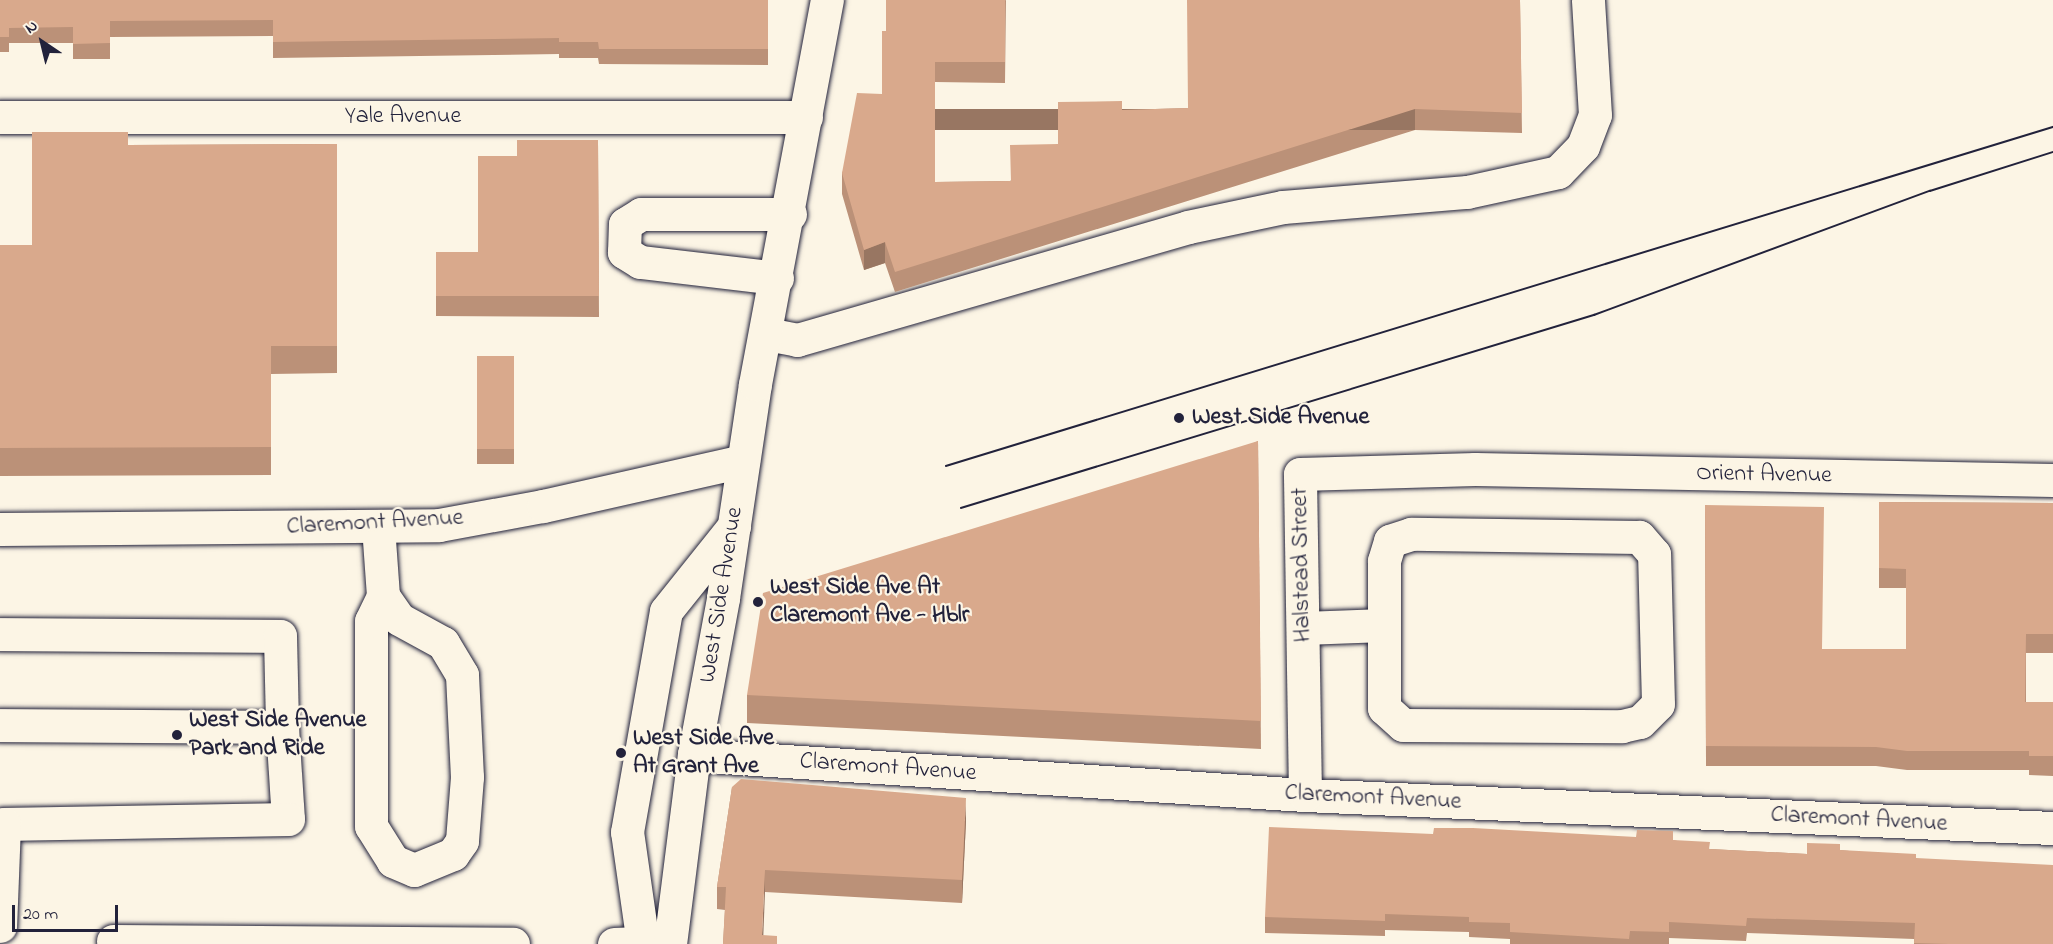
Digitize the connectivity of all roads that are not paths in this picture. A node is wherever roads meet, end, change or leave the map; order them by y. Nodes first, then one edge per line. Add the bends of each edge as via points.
1 (827, 0) edge
2 (1588, 0) edge
3 (0, 117) edge
4 (806, 117) junction
5 (790, 214) junction
6 (777, 278) junction
7 (767, 334) junction
8 (743, 461) junction
9 (1475, 469) joint
10 (2053, 480) edge
11 (378, 526) junction
12 (734, 526) junction
13 (0, 529) edge
14 (383, 596) junction
15 (1384, 625) junction
16 (1303, 627) junction
17 (0, 634) edge
18 (0, 725) edge
19 (282, 727) junction
20 (694, 755) junction
21 (1305, 795) junction
22 (2053, 828) edge
23 (0, 926) edge
24 (113, 941) dead end
25 (648, 943) edge
26 (513, 944) edge

1 - 4 street, West Side Avenue
2 - 7 street via 1595,115 1583,146 1558,172 1467,192 1283,207 1188,227 797,340
3 - 4 street, Yale Avenue
4 - 5 street, West Side Avenue
5 - 6 street, West Side Avenue
5 - 6 street via 641,214 625,224 624,252 640,262
6 - 7 street, West Side Avenue
7 - 8 street, West Side Avenue
8 - 11 street, Claremont Avenue via 439,525
8 - 12 street, West Side Avenue
9 - 10 street, Orient Avenue
9 - 16 street, Halstead Street via 1300,474
11 - 13 street, Claremont Avenue
11 - 14 street
12 - 20 street, West Side Avenue
12 - 25 street via 666,610 627,832
14 - 14 street via 371,621 371,826 393,861 414,870 453,854 462,841 467,777 462,675 443,643 399,620
15 - 15 street via 1384,708 1403,725 1622,726 1640,722 1658,704 1654,554 1639,537 1411,534 1390,541 1384,561
15 - 16 street
16 - 21 street, Halstead Street
17 - 19 street via 280,636
18 - 19 street
19 - 23 street via 288,819 4,824
20 - 21 street, Claremont Avenue
20 - 25 street, West Side Avenue
21 - 22 street, Claremont Avenue
24 - 26 street

